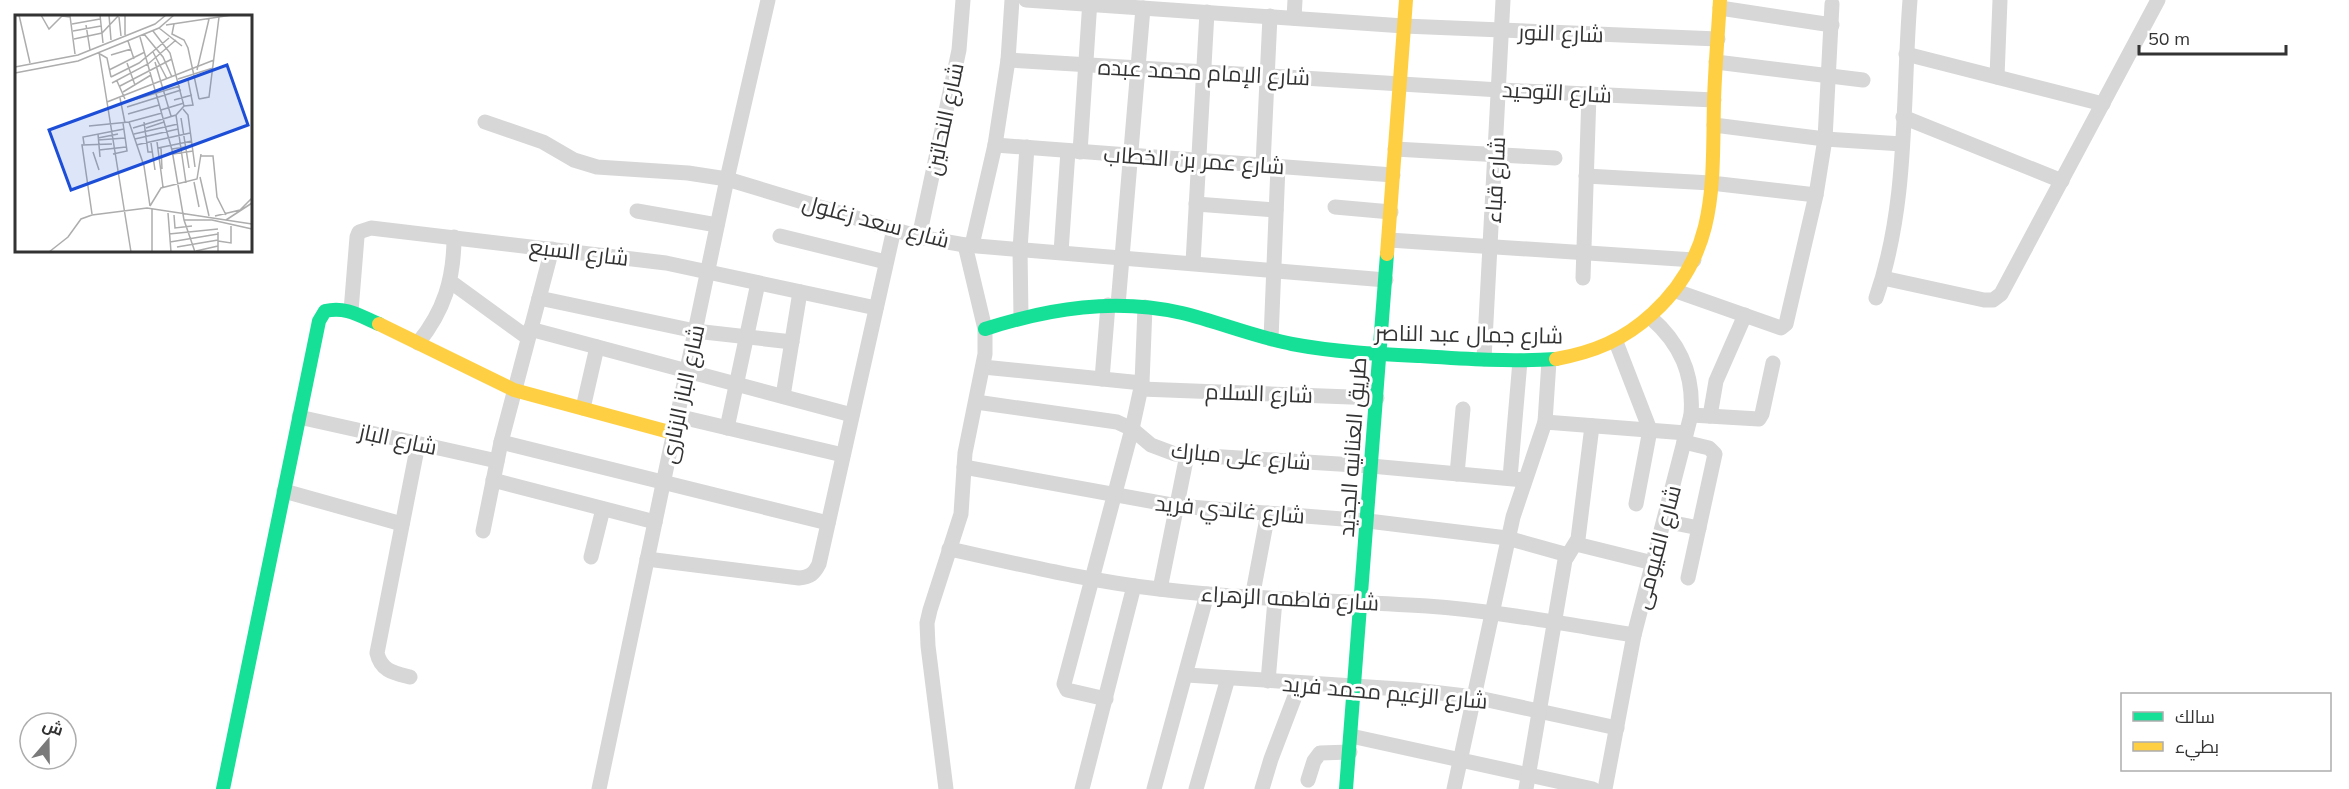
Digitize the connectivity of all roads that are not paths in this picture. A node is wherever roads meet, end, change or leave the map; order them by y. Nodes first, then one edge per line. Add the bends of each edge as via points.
1 (768, 0) edge
2 (963, 0) edge
3 (1012, 0) edge
4 (1026, 0) edge
5 (1295, 0) edge
6 (1406, 0) edge
7 (1503, 0) edge
8 (1910, 0) edge
9 (2000, 0) edge
10 (2158, 0) edge
11 (1090, 2) edge
12 (1720, 4) edge
13 (1832, 4) dead end
14 (1143, 8) junction
15 (1198, 8) edge
16 (1270, 16) junction
17 (1294, 18) junction
18 (1832, 25) junction
19 (1404, 26) junction
20 (1503, 30) junction
21 (1718, 39) junction
22 (1906, 54) junction
23 (1008, 60) junction
24 (1716, 62) junction
25 (1086, 65) junction
26 (1138, 68) junction
27 (1204, 72) junction
28 (1267, 75) junction
29 (1830, 76) junction
30 (1997, 77) junction
31 (1863, 80) dead end
32 (1400, 82) junction
33 (1500, 90) junction
34 (1589, 94) junction
35 (1714, 99) junction
36 (2103, 104) junction
37 (1903, 117) junction
38 (485, 122) dead end
39 (1714, 125) junction
40 (1825, 139) junction
41 (1902, 144) junction
42 (995, 145) junction
43 (1027, 147) junction
44 (1395, 149) junction
45 (1074, 151) junction
46 (1496, 155) junction
47 (1131, 156) junction
48 (1554, 158) dead end
49 (1199, 160) junction
50 (1270, 166) junction
51 (1393, 175) junction
52 (1586, 176) junction
53 (727, 178) junction
54 (2062, 181) junction
55 (1711, 183) junction
56 (1816, 195) junction
57 (1196, 204) junction
58 (1335, 207) dead end
59 (1276, 210) junction
60 (637, 211) dead end
61 (1391, 212) junction
62 (717, 225) junction
63 (894, 229) junction
64 (780, 236) dead end
65 (454, 237) junction
66 (919, 237) junction
67 (1389, 240) junction
68 (969, 245) junction
69 (1491, 247) junction
70 (552, 249) junction
71 (1020, 249) junction
72 (1061, 252) junction
73 (1584, 253) junction
74 (1122, 257) junction
75 (1694, 260) junction
76 (886, 262) junction
77 (1193, 263) junction
78 (1274, 270) junction
79 (707, 272) junction
80 (1582, 278) dead end
81 (1883, 279) junction
82 (1386, 280) junction
83 (451, 282) junction
84 (758, 283) junction
85 (1676, 291) junction
86 (800, 292) junction
87 (539, 298) junction
88 (1876, 298) dead end
89 (1113, 305) junction
90 (1145, 307) junction
91 (876, 308) junction
92 (351, 312) junction
93 (1745, 315) junction
94 (1021, 317) junction
95 (1651, 318) junction
96 (985, 329) junction
97 (695, 331) junction
98 (529, 334) junction
99 (747, 337) junction
100 (1271, 339) junction
101 (792, 342) junction
102 (1616, 342) junction
103 (418, 343) junction
104 (597, 347) junction
105 (1380, 354) junction
106 (1484, 359) junction
107 (1520, 361) junction
108 (1549, 361) junction
109 (1773, 363) dead end
110 (983, 367) junction
111 (687, 371) junction
112 (1102, 379) junction
113 (737, 384) junction
114 (1141, 386) junction
115 (514, 390) junction
116 (783, 396) junction
117 (1377, 398) junction
118 (976, 402) junction
119 (583, 408) junction
120 (1463, 409) dead end
121 (852, 415) junction
122 (1691, 415) junction
123 (677, 416) junction
124 (1710, 416) junction
125 (299, 417) junction
126 (1545, 422) junction
127 (1592, 426) junction
128 (728, 428) junction
129 (1132, 429) junction
130 (1650, 430) junction
131 (674, 433) junction
132 (1685, 438) junction
133 (501, 442) junction
134 (418, 444) junction
135 (843, 455) junction
136 (1187, 455) junction
137 (497, 461) junction
138 (1371, 466) junction
139 (964, 467) junction
140 (1457, 474) junction
141 (1517, 479) junction
142 (493, 480) junction
143 (663, 482) junction
144 (284, 491) junction
145 (1114, 496) junction
146 (1636, 504) dead end
147 (1177, 506) junction
148 (603, 509) junction
149 (1268, 513) junction
150 (1368, 521) junction
151 (1664, 521) junction
152 (654, 522) junction
153 (828, 523) junction
154 (402, 524) junction
155 (1699, 528) junction
156 (483, 531) dead end
157 (1507, 538) junction
158 (949, 549) junction
159 (1572, 549) junction
160 (591, 556) dead end
161 (647, 559) junction
162 (1653, 563) junction
163 (1688, 578) dead end
164 (1091, 579) junction
165 (1134, 586) junction
166 (1160, 589) junction
167 (1207, 594) junction
168 (1252, 598) junction
169 (1275, 600) junction
170 (1362, 603) junction
171 (1493, 612) junction
172 (1555, 622) junction
173 (1634, 635) junction
174 (1187, 675) junction
175 (410, 676) dead end
176 (1228, 678) junction
177 (1268, 681) junction
178 (1300, 683) junction
179 (1355, 686) junction
180 (1474, 697) junction
181 (1106, 699) junction
182 (1541, 711) junction
183 (1617, 728) junction
184 (1351, 744) junction
185 (1461, 760) junction
186 (1308, 780) dead end
187 (1528, 782) edge
188 (223, 789) edge
189 (600, 789) edge
190 (946, 789) edge
191 (1083, 789) edge
192 (1154, 789) edge
193 (1196, 789) edge
194 (1262, 789) edge
195 (1346, 789) edge
196 (1454, 789) edge
197 (1593, 789) edge
198 (1605, 789) edge

1 - 53 street, شارع الباز الزنارى
2 - 66 street, شارع النحاتين via 958,50
3 - 23 street
4 - 11 street, شارع النور
5 - 17 street
6 - 19 street, طريق العنانيه الجديد
7 - 20 street, شارع قباء
8 - 22 street
9 - 30 street
10 - 36 street
11 - 14 street, شارع النور
11 - 25 street
12 - 18 street
12 - 21 street, شارع جمال عبد الناصر
13 - 18 street
14 - 15 street, شارع النور
14 - 26 street
15 - 16 street, شارع النور
15 - 27 street
16 - 17 street, شارع النور
16 - 28 street
17 - 19 street, شارع النور
18 - 29 street
19 - 20 street, شارع النور
19 - 32 street, طريق العنانيه الجديد
20 - 21 street, شارع النور
20 - 33 street, شارع قباء
21 - 24 street, شارع جمال عبد الناصر
22 - 30 street
22 - 37 street
23 - 25 street, شارع الإمام محمد عبده
23 - 42 street
24 - 29 street
24 - 35 street, شارع جمال عبد الناصر
25 - 26 street, شارع الإمام محمد عبده
25 - 45 street
26 - 27 street, شارع الإمام محمد عبده
26 - 47 street
27 - 28 street, شارع الإمام محمد عبده
27 - 49 street
28 - 32 street, شارع الإمام محمد عبده
28 - 50 street
29 - 31 street
29 - 40 street
30 - 36 street
32 - 33 street, شارع التوحيد
32 - 44 street, طريق العنانيه الجديد
33 - 34 street, شارع التوحيد
33 - 46 street, شارع قباء
34 - 35 street, شارع التوحيد
34 - 52 street
35 - 39 street, شارع جمال عبد الناصر
36 - 54 street
37 - 41 street
37 - 54 street
38 - 53 street, شارع سعد زغلول via 533,138 574,160 597,167
39 - 40 street
39 - 55 street, شارع جمال عبد الناصر
40 - 41 street
40 - 56 street
41 - 81 street via 1894,231
42 - 43 street, شارع عمر بن الخطاب
42 - 68 street
43 - 45 street, شارع عمر بن الخطاب
43 - 71 street
44 - 46 street
44 - 51 street, طريق العنانيه الجديد
45 - 47 street, شارع عمر بن الخطاب
45 - 72 street
46 - 48 street
46 - 69 street, شارع قباء
47 - 49 street, شارع عمر بن الخطاب
47 - 74 street
49 - 50 street, شارع عمر بن الخطاب
49 - 57 street
50 - 51 street, شارع عمر بن الخطاب
50 - 59 street
51 - 61 street, طريق العنانيه الجديد
52 - 55 street
52 - 73 street
53 - 62 street, شارع الباز الزنارى
53 - 63 street, شارع سعد زغلول
54 - 81 street via 2004,290 1993,300
55 - 56 street
55 - 75 street, شارع جمال عبد الناصر via 1707,222
56 - 93 street via 1786,324 1781,328
57 - 59 street
57 - 77 street
58 - 61 street
59 - 78 street
60 - 62 street
61 - 67 street, طريق العنانيه الجديد
62 - 79 street, شارع الباز الزنارى
63 - 66 street, شارع سعد زغلول
63 - 76 street
64 - 76 street
65 - 70 street, شارع السبع
65 - 83 street
65 - 92 street, شارع السبع via 371,228 359,231
66 - 68 street, شارع سعد زغلول
67 - 69 street
67 - 82 street, طريق العنانيه الجديد
68 - 71 street, شارع سعد زغلول
68 - 96 street
69 - 73 street
69 - 106 street, شارع قباء
70 - 79 street, شارع السبع via 666,262
70 - 87 street
71 - 72 street, شارع سعد زغلول
71 - 94 street
72 - 74 street, شارع سعد زغلول
73 - 75 street
73 - 80 street
74 - 77 street, شارع سعد زغلول
74 - 89 street
75 - 85 street, شارع جمال عبد الناصر
76 - 91 street
77 - 78 street, شارع سعد زغلول
78 - 82 street, شارع سعد زغلول
78 - 100 street
79 - 84 street, شارع السبع
79 - 97 street, شارع الباز الزنارى
81 - 88 street
82 - 105 street, طريق العنانيه الجديد
83 - 98 street
83 - 103 street via 438,314
84 - 86 street, شارع السبع
84 - 99 street
85 - 93 street
85 - 95 street, شارع جمال عبد الناصر
86 - 91 street, شارع السبع
86 - 101 street
87 - 97 street
87 - 98 street
89 - 90 street, شارع جمال عبد الناصر
89 - 94 street, شارع جمال عبد الناصر via 1058,309
89 - 112 street
90 - 100 street, شارع جمال عبد الناصر via 1195,315
90 - 114 street
91 - 121 street
92 - 103 street
92 - 125 street via 331,308 321,316
93 - 124 street via 1716,381
94 - 96 street, شارع جمال عبد الناصر
95 - 102 street, شارع جمال عبد الناصر
95 - 122 street, شارع الفيومى via 1665,329 1684,360 1691,387
96 - 110 street
97 - 99 street
97 - 111 street, شارع الباز الزنارى
98 - 104 street
98 - 115 street
99 - 101 street
99 - 113 street
100 - 105 street, شارع جمال عبد الناصر
101 - 116 street
102 - 108 street, شارع جمال عبد الناصر
102 - 130 street
103 - 115 street
104 - 111 street
104 - 119 street
105 - 106 street, شارع جمال عبد الناصر
105 - 117 street, طريق العنانيه الجديد
106 - 107 street, شارع جمال عبد الناصر
107 - 108 street, شارع جمال عبد الناصر
107 - 141 street
108 - 126 street
109 - 124 street via 1761,417
110 - 112 street, شارع السلام
110 - 118 street
111 - 113 street
111 - 123 street, شارع الباز الزنارى
112 - 114 street, شارع السلام
113 - 116 street
113 - 128 street
114 - 117 street, شارع السلام
114 - 129 street
115 - 119 street
115 - 133 street
116 - 121 street
117 - 138 street, طريق العنانيه الجديد
118 - 129 street, شارع على مبارك via 1108,420
118 - 139 street
119 - 131 street
120 - 140 street
121 - 135 street
122 - 124 street
122 - 132 street, شارع الفيومى
123 - 128 street
123 - 131 street, شارع الباز الزنارى
125 - 134 street, شارع الباز
125 - 144 street
126 - 127 street
126 - 141 street via 1539,443
127 - 130 street
127 - 159 street
128 - 135 street
129 - 136 street, شارع على مبارك via 1151,445
129 - 145 street
130 - 132 street
130 - 146 street
131 - 143 street, شارع الباز الزنارى
132 - 151 street, شارع الفيومى
132 - 155 street via 1715,454
133 - 137 street
133 - 143 street
134 - 137 street, شارع الباز
134 - 154 street
135 - 153 street
136 - 138 street, شارع على مبارك
136 - 147 street
137 - 142 street
138 - 140 street, شارع على مبارك
138 - 150 street, طريق العنانيه الجديد
139 - 145 street, شارع غاندي فريد
139 - 158 street via 961,514
140 - 141 street, شارع على مبارك
141 - 157 street
142 - 148 street
142 - 156 street
143 - 152 street, شارع الباز الزنارى
143 - 153 street
144 - 154 street
144 - 188 street
145 - 147 street, شارع غاندي فريد
145 - 164 street
147 - 149 street, شارع غاندي فريد
147 - 166 street
148 - 152 street
148 - 160 street
149 - 150 street, شارع غاندي فريد
149 - 168 street
150 - 157 street, شارع غاندي فريد
150 - 170 street, طريق العنانيه الجديد
151 - 155 street
151 - 162 street, شارع الفيومى
152 - 161 street, شارع الباز الزنارى
153 - 161 street via 819,564 808,577
154 - 175 street via 377,653 383,668
155 - 163 street
157 - 159 street, شارع غاندي فريد
157 - 171 street
158 - 164 street, شارع فاطمه الزهراء
158 - 190 street via 927,623
159 - 162 street, شارع غاندي فريد
159 - 172 street
161 - 189 street, شارع الباز الزنارى
162 - 173 street, شارع الفيومى
164 - 165 street, شارع فاطمه الزهراء
164 - 181 street via 1064,687
165 - 166 street, شارع فاطمه الزهراء
165 - 181 street
166 - 167 street, شارع فاطمه الزهراء
167 - 168 street, شارع فاطمه الزهراء
167 - 174 street
168 - 169 street, شارع فاطمه الزهراء
169 - 170 street, شارع فاطمه الزهراء
169 - 177 street
170 - 171 street, شارع فاطمه الزهراء
170 - 179 street, طريق العنانيه الجديد
171 - 172 street, شارع فاطمه الزهراء
171 - 180 street
172 - 173 street, شارع فاطمه الزهراء
172 - 182 street
173 - 183 street, شارع الفيومى
174 - 176 street, شارع الزعيم محمد فريد
174 - 192 street
176 - 177 street, شارع الزعيم محمد فريد
176 - 193 street
177 - 178 street, شارع الزعيم محمد فريد
178 - 179 street, شارع الزعيم محمد فريد
178 - 194 street
179 - 180 street, شارع الزعيم محمد فريد
179 - 184 street, طريق العنانيه الجديد
180 - 182 street, شارع الزعيم محمد فريد
180 - 185 street
181 - 191 street
182 - 183 street, شارع الزعيم محمد فريد
182 - 187 street
183 - 198 street, شارع الفيومى
184 - 185 street
184 - 186 street via 1320,753
184 - 195 street, طريق العنانيه الجديد
185 - 187 street
185 - 196 street
187 - 197 street

